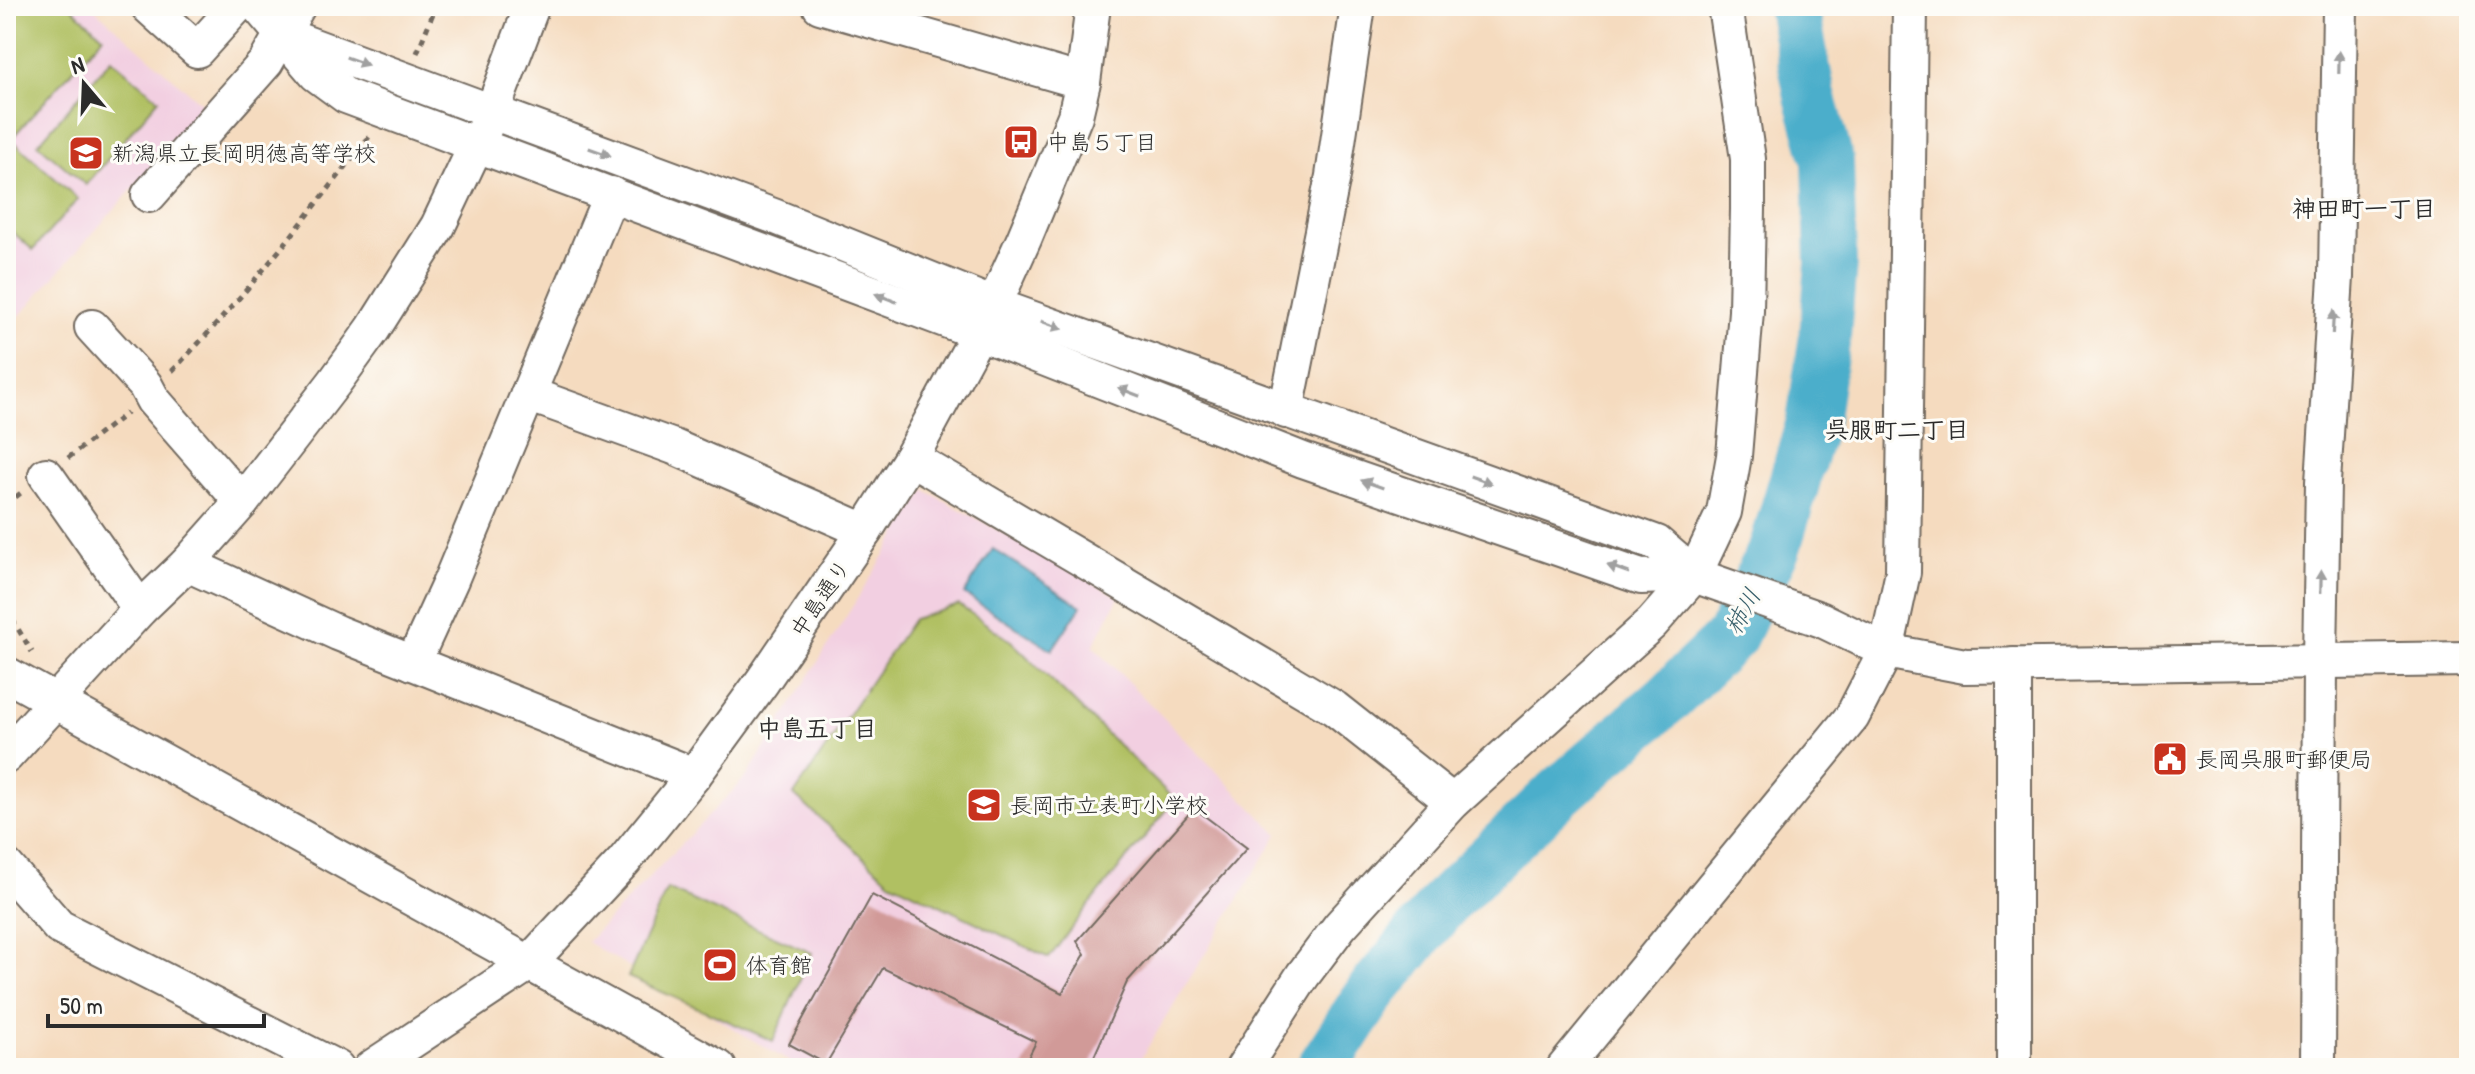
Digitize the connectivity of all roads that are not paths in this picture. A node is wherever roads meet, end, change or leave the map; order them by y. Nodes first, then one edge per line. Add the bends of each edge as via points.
1 (148, 6) edge
2 (237, 6) edge
3 (258, 6) edge
4 (532, 6) edge
5 (820, 6) edge
6 (1093, 6) edge
7 (1358, 6) edge
8 (1725, 6) edge
9 (1910, 6) edge
10 (2340, 6) edge
11 (291, 20) edge
12 (1083, 82) junction
13 (492, 112) junction
14 (475, 145) junction
15 (611, 194) junction
16 (149, 195) dead end
17 (987, 319) junction
18 (92, 327) dead end
19 (528, 394) junction
20 (1286, 411) junction
21 (911, 458) junction
22 (46, 475) road end
23 (242, 502) junction
24 (865, 531) junction
25 (187, 564) junction
26 (1704, 578) junction
27 (140, 609) junction
28 (1886, 651) junction
29 (2320, 659) junction
30 (2469, 659) edge
31 (413, 663) junction
32 (2014, 665) junction
33 (6, 674) edge
34 (58, 701) junction
35 (6, 756) edge
36 (694, 775) junction
37 (1453, 802) junction
38 (6, 866) edge
39 (528, 964) junction
40 (337, 1068) edge
41 (371, 1068) edge
42 (719, 1068) edge
43 (1243, 1068) edge
44 (1564, 1068) edge
45 (2014, 1068) edge
46 (2318, 1068) edge

1 - 2 street via 197,50
3 - 11 street
4 - 13 street
5 - 12 street
6 - 12 street, 中島通り
7 - 20 street via 1333,176
8 - 26 street via 1748,159 1746,311 1734,456
9 - 28 street via 1903,572
29 -> 10 street via 2323,482 2336,277
11 -> 13 street via 407,80
11 - 14 street via 316,74 346,96
11 - 16 street via 266,62
12 - 17 street, 中島通り via 1075,116
13 - 14 street
13 -> 17 street via 776,217
14 - 15 street
14 - 23 street via 438,226 373,329
17 -> 15 street
15 - 19 street
17 -> 20 street
17 - 21 street, 中島通り
26 -> 17 street via 1641,577 1303,460
18 - 23 street
19 - 24 street via 674,447
19 - 31 street
20 -> 26 street via 1657,543
21 - 24 street, 中島通り
21 - 37 street via 1334,708
22 - 27 street
23 - 25 street
24 - 36 street, 中島通り
25 - 27 street
25 - 31 street
26 - 28 street via 1822,620
26 - 37 street
27 - 34 street
28 - 32 street via 1965,666
28 - 44 street via 1852,717
29 - 30 street
29 - 32 street
29 - 46 street
31 - 36 street
32 - 45 street
33 - 34 street
34 - 35 street
34 - 39 street
36 - 39 street, 中島通り via 624,861
37 - 43 street via 1340,926
38 - 40 street via 59,927
39 - 41 street, 中島通り
39 - 42 street

